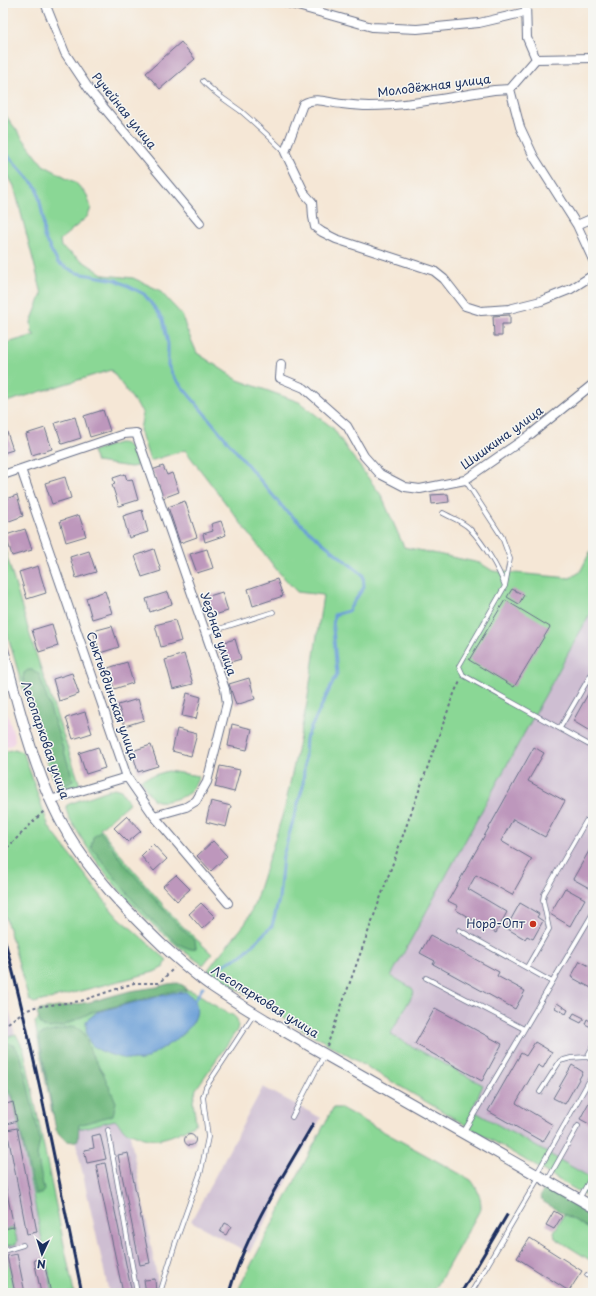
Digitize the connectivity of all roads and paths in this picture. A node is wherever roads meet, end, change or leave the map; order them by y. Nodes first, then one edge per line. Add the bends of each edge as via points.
1 (45, 3) edge
2 (287, 3) edge
3 (526, 3) edge
4 (526, 12) junction
5 (593, 58) edge
6 (536, 59) junction
7 (203, 82) dead end
8 (510, 89) junction
9 (286, 152) junction
10 (593, 218) edge
11 (200, 223) dead end
12 (577, 225) junction
13 (593, 260) edge
14 (593, 275) edge
15 (281, 364) dead end
16 (593, 384) edge
17 (21, 469) junction
18 (3, 475) edge
19 (465, 480) junction
20 (443, 513) dead end
21 (505, 586) junction
22 (273, 612) dead end
23 (205, 633) junction
24 (3, 649) edge
25 (593, 671) edge
26 (463, 675) junction
27 (560, 728) junction
28 (593, 747) edge
29 (127, 777) junction
30 (49, 804) junction
31 (154, 816) junction
32 (586, 821) dead end
33 (3, 852) edge
34 (228, 903) dead end
35 (593, 913) edge
36 (459, 930) dead end
37 (180, 961) junction
38 (527, 967) junction
39 (426, 978) dead end
40 (552, 982) junction
41 (254, 1013) junction
42 (8, 1023) dead end
43 (524, 1030) junction
44 (593, 1046) edge
45 (324, 1054) junction
46 (587, 1057) junction
47 (593, 1060) edge
48 (593, 1074) edge
49 (540, 1092) dead end
50 (292, 1117) dead end
51 (578, 1126) dead end
52 (108, 1130) dead end
53 (463, 1133) junction
54 (593, 1174) edge
55 (540, 1178) junction
56 (579, 1199) junction
57 (593, 1207) edge
58 (23, 1246) dead end
59 (3, 1251) edge
60 (587, 1275) dead end
61 (593, 1280) edge
62 (137, 1293) edge
63 (160, 1293) edge
64 (470, 1293) edge

1 - 11 street, Ручейная улица via 65,53 91,92
2 - 4 street via 372,27 417,28 479,23
3 - 4 street
4 - 6 street via 527,38
5 - 6 street
6 - 8 street
7 - 9 lane
8 - 9 street, Молодёжная улица via 399,105 348,105 310,100 303,104
8 - 12 street via 520,127 534,157
9 - 14 street via 305,194 312,202 315,227 336,239 434,272 444,279 465,306 480,311 509,309 541,301 571,289
10 - 12 street
12 - 13 street
15 - 19 street, Шишкина улица via 280,378 304,388 347,426 364,456 380,474 405,487 420,489
16 - 19 street, Шишкина улица via 531,434
17 - 18 street
17 - 23 street, Уездная улица via 124,434 136,433
17 - 29 street, Сыктывдинская улица
19 - 21 lane via 502,537 510,559
20 - 21 lane via 470,528 501,575
21 - 26 lane via 459,666
22 - 23 lane
23 - 31 street, Уездная улица via 224,689 226,703 207,782 196,801 186,807
24 - 30 street, Лесопарковая улица
25 - 27 lane
26 - 27 lane
26 - 45 path via 455,691
27 - 28 lane
29 - 30 street
29 - 31 street, Сыктывдинская улица
30 - 33 path
30 - 37 street, Лесопарковая улица via 104,885 142,926
31 - 34 street, Сыктывдинская улица
32 - 38 lane via 544,894 549,929
35 - 40 lane
36 - 38 lane
37 - 41 street, Лесопарковая улица via 212,987
37 - 42 path via 159,983 134,983 81,1001 35,1007
38 - 40 lane
39 - 43 lane
40 - 43 lane
41 - 45 street, Лесопарковая улица
41 - 63 lane via 206,1087 203,1097 208,1137 204,1158
43 - 53 lane
44 - 46 lane
45 - 50 lane
45 - 53 street, Лесопарковая улица
46 - 47 lane
46 - 49 lane via 560,1061
48 - 55 lane
51 - 55 lane
52 - 62 lane
53 - 55 street, Лесопарковая улица
54 - 56 lane
55 - 56 street, Лесопарковая улица
55 - 64 lane
56 - 57 street, Лесопарковая улица
58 - 59 lane
60 - 61 lane

